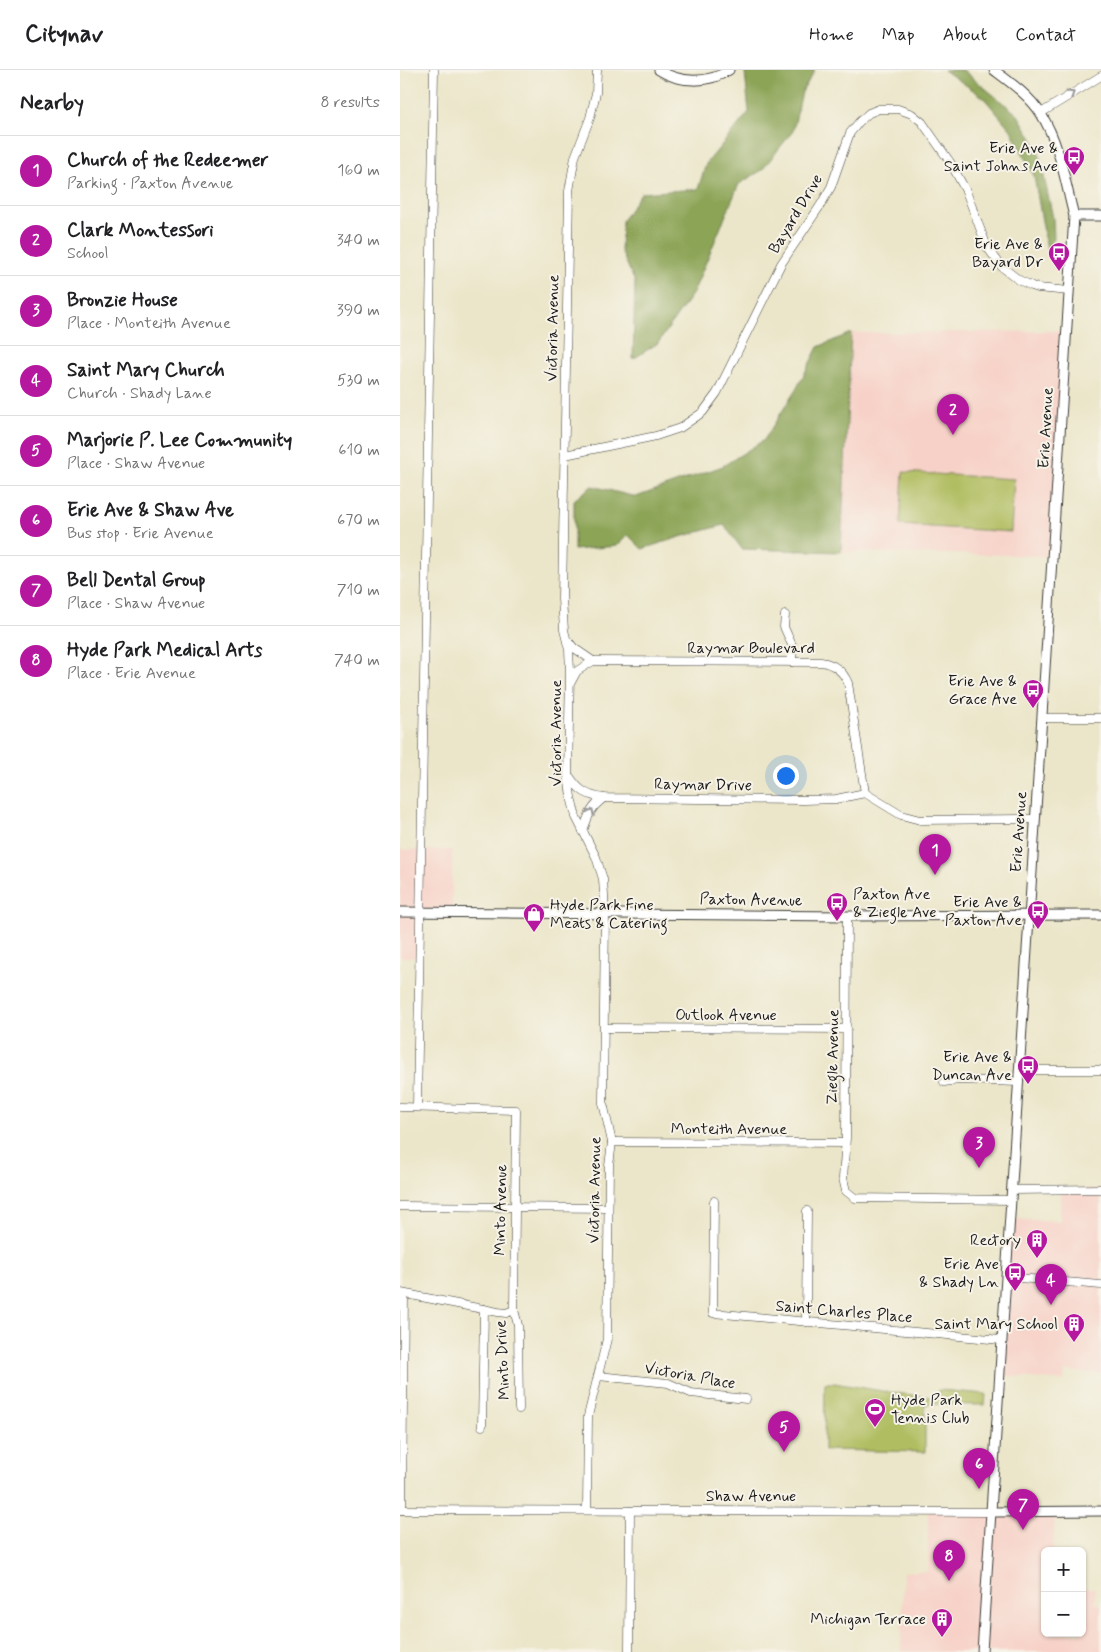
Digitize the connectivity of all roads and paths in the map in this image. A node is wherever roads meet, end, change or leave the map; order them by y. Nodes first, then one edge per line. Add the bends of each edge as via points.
1 (434, 70) edge
2 (597, 70) edge
3 (659, 70) edge
4 (729, 70) edge
5 (994, 70) edge
6 (1101, 76) edge
7 (1041, 113) junction
8 (1074, 216) junction
9 (1101, 216) edge
10 (1069, 291) junction
11 (565, 455) junction
12 (785, 615) dead end
13 (567, 640) junction
14 (592, 661) junction
15 (792, 662) junction
16 (570, 684) junction
17 (1043, 718) junction
18 (1101, 718) edge
19 (568, 775) junction
20 (865, 793) junction
21 (604, 798) junction
22 (1035, 819) junction
23 (584, 831) junction
24 (400, 912) edge
25 (419, 912) junction
26 (605, 913) junction
27 (1029, 915) junction
28 (1101, 915) edge
29 (847, 916) junction
30 (605, 1028) junction
31 (847, 1029) junction
32 (1020, 1070) junction
33 (1101, 1070) edge
34 (944, 1082) dead end
35 (1019, 1082) junction
36 (400, 1107) edge
37 (417, 1107) junction
38 (612, 1142) junction
39 (845, 1143) junction
40 (1101, 1189) edge
41 (1012, 1190) junction
42 (1011, 1200) junction
43 (714, 1202) dead end
44 (400, 1206) edge
45 (515, 1207) junction
46 (608, 1208) junction
47 (807, 1211) dead end
48 (1006, 1277) junction
49 (1101, 1285) edge
50 (402, 1293) edge
51 (484, 1309) junction
52 (514, 1310) junction
53 (806, 1322) junction
54 (1002, 1340) junction
55 (598, 1376) junction
56 (746, 1399) dead end
57 (519, 1409) dead end
58 (482, 1426) dead end
59 (401, 1510) edge
60 (587, 1510) junction
61 (630, 1511) junction
62 (1101, 1511) edge
63 (992, 1512) junction
64 (629, 1652) edge
65 (982, 1652) edge

1 - 25 street
2 - 11 street, Victoria Avenue via 596,92 575,157 570,192
3 - 4 street via 680,80 691,80 710,78
5 - 7 street, Erie Avenue via 1020,90
7 -> 6 street
7 - 8 street, Erie Avenue via 1056,148
8 - 9 street
8 - 10 street, Erie Avenue
10 - 11 street, Bayard Drive via 1032,286 1002,267 987,247 966,191 922,122 898,109 879,109 869,113 850,133 831,187 781,264 717,393 703,412 680,428 656,436
10 - 17 street, Erie Avenue
11 - 13 street, Victoria Avenue via 562,598
12 - 15 street via 784,627 792,645
13 - 14 street
13 - 16 street, Victoria Avenue
14 - 15 street, Raymar Boulevard
14 - 16 street via 577,671
15 - 20 street, Raymar Boulevard via 828,663 845,676
16 - 19 street, Victoria Avenue
17 - 18 street
17 - 22 street, Erie Avenue
19 - 21 street, Raymar Drive via 583,792
19 - 23 street, Victoria Avenue via 576,817
20 - 21 street, Raymar Drive via 836,799 804,800
20 - 22 street via 901,815 920,820
23 -> 21 street via 589,813
22 - 27 street, Erie Avenue
23 - 26 street, Victoria Avenue via 603,879
24 - 25 street, Paxton Avenue
25 - 26 street, Paxton Avenue
25 - 37 street
26 - 29 street, Paxton Avenue
26 - 30 street, Victoria Avenue
27 - 28 street, Paxton Avenue
27 - 29 street, Paxton Avenue
27 - 32 street, Erie Avenue
29 - 31 street, Ziegle Avenue
30 - 31 street, Outlook Avenue
30 - 38 street, Victoria Avenue via 603,1103
31 - 39 street, Ziegle Avenue
32 - 33 street
32 - 35 street, Erie Avenue
34 - 35 street
35 - 41 street, Erie Avenue
36 - 37 street
37 - 45 street, Minto Avenue via 516,1110
38 - 39 street, Monteith Avenue
38 - 46 street, Victoria Avenue
39 - 42 street, Ziegle Avenue via 844,1185 846,1191 856,1198
40 - 41 street
41 - 42 street, Erie Avenue
42 - 48 street, Erie Avenue
43 - 53 street, Saint Charles Place via 713,1313
44 - 45 street
45 - 46 street
45 - 52 street, Minto Avenue
46 - 55 street, Victoria Avenue via 607,1339
47 - 53 street
48 - 49 street
48 - 54 street, Erie Avenue
50 - 51 street
50 - 59 street
51 - 52 street via 506,1313
51 - 58 street
52 - 57 street, Minto Drive via 518,1325
53 - 54 street, Saint Charles Place
54 - 63 street, Erie Avenue
55 - 56 street, Victoria Place via 668,1383 691,1392
55 - 60 street, Victoria Avenue via 588,1416
59 - 60 street, Shaw Avenue
60 - 61 street, Shaw Avenue
61 - 63 street, Shaw Avenue
61 - 64 street
62 - 63 street, Shaw Avenue
63 - 65 street, Erie Avenue

